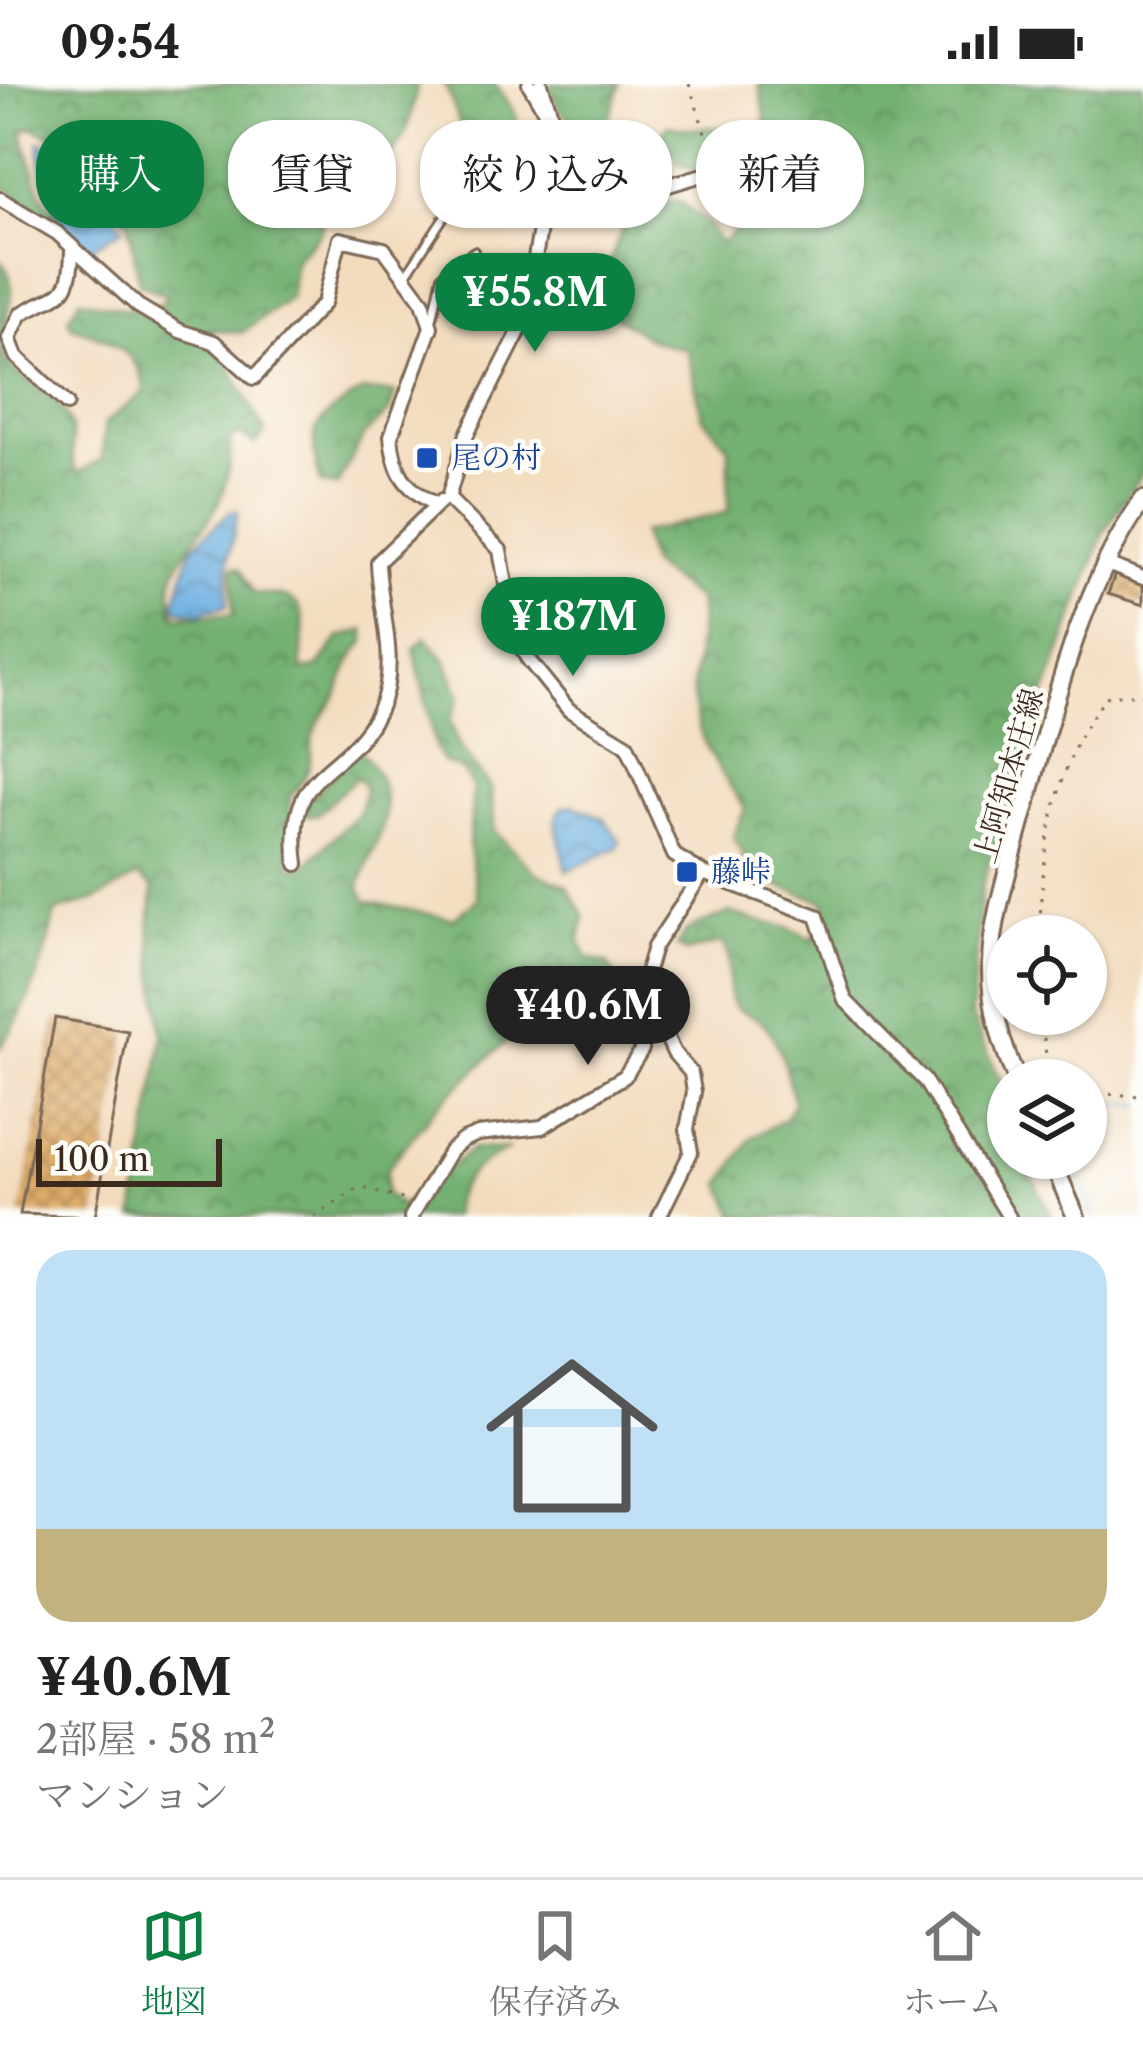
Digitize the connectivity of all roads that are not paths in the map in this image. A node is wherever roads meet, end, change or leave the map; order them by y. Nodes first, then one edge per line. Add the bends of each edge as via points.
1 (529, 84) edge
2 (541, 84) edge
3 (548, 118) joint
4 (0, 199) edge
5 (437, 228) edge
6 (540, 228) edge
7 (72, 250) junction
8 (474, 251) dead end
9 (406, 275) junction
10 (431, 327) junction
11 (67, 404) dead end
12 (1143, 500) edge
13 (441, 501) junction
14 (1107, 564) junction
15 (1143, 578) edge
16 (297, 864) dead end
17 (703, 873) junction
18 (647, 979) junction
19 (1009, 1059) edge
20 (1060, 1179) edge
21 (414, 1211) edge
22 (659, 1217) edge
23 (1009, 1217) edge
24 (1076, 1217) edge

1 - 3 street
2 - 3 street
4 - 7 street
5 - 9 lane
6 - 13 street via 524,322
7 - 9 street via 138,306 214,342 254,378 328,295 340,238 384,249
7 - 11 street via 66,289 20,314 9,338 16,356
8 - 10 lane via 442,276
9 - 10 street
10 - 13 street via 391,436 398,474 415,494
12 - 14 main road, 上阿知本庄線
13 - 16 street via 378,562 388,671 382,706 302,794 293,832
13 - 17 street via 500,550 526,658 569,710 627,745 666,846
14 - 15 street
14 - 19 main road, 上阿知本庄線 via 1028,800 991,961
17 - 18 street via 663,930
17 - 23 street via 817,916 845,1000 924,1080
18 - 21 street via 638,1002 642,1049 626,1076 542,1127 463,1140
18 - 22 street via 694,1092 691,1152
20 - 24 main road

